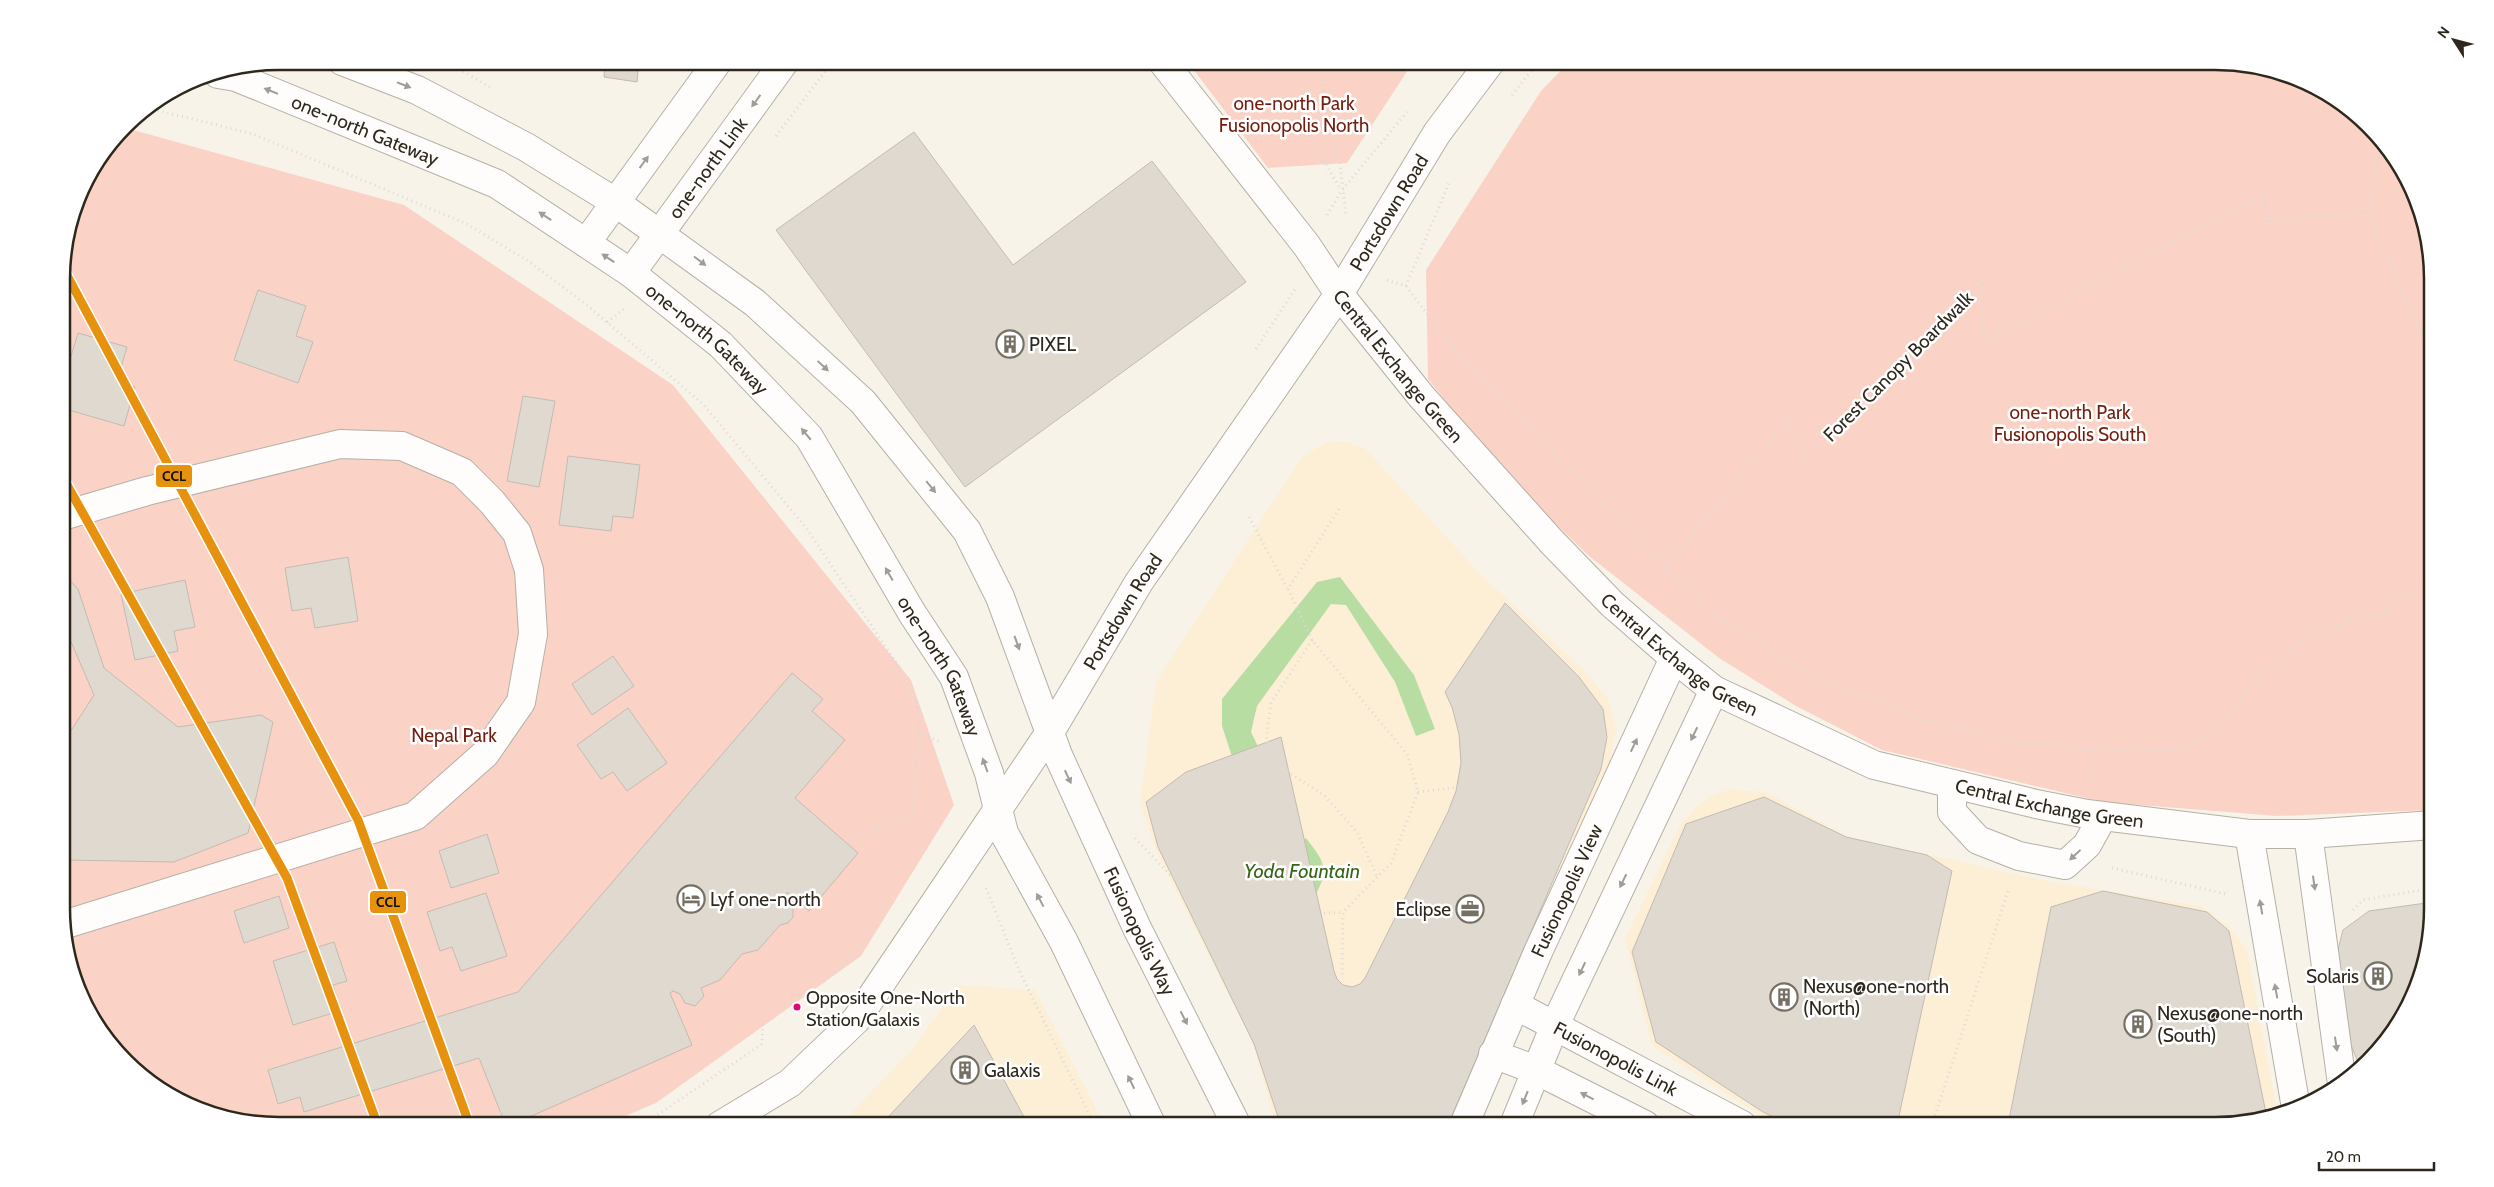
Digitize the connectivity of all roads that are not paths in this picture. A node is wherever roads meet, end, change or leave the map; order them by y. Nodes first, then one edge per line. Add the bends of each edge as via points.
1 (365, 70) edge
2 (711, 70) edge
3 (778, 70) edge
4 (1169, 70) edge
5 (1484, 70) edge
6 (230, 76) edge
7 (615, 202) junction
8 (660, 232) junction
9 (586, 243) junction
10 (631, 273) junction
11 (1339, 294) junction
12 (70, 514) edge
13 (1674, 658) junction
14 (1714, 690) junction
15 (1050, 732) junction
16 (1952, 784) junction
17 (998, 812) junction
18 (2103, 816) junction
19 (2424, 826) edge
20 (2249, 834) junction
21 (2308, 834) junction
22 (70, 923) edge
23 (1538, 952) junction
24 (1514, 1006) junction
25 (1555, 1025) junction
26 (1493, 1054) junction
27 (1536, 1070) junction
28 (2341, 1075) edge
29 (2295, 1101) edge
30 (734, 1117) edge
31 (1148, 1117) edge
32 (1232, 1117) edge
33 (1455, 1117) edge
34 (1468, 1117) edge
35 (1518, 1117) edge
36 (1628, 1117) edge
37 (1727, 1117) edge

1 -> 7 street via 417,90 526,147
7 -> 2 street
3 -> 8 street, one-north Link
4 - 11 street, Central Exchange Green via 1307,246
5 - 11 street, Portsdown Road via 1437,133
9 -> 6 street, one-north Gateway via 496,184
7 - 8 street
7 - 9 street
8 - 10 street, one-north Link
8 -> 15 street via 755,303 863,402 967,531 1000,597
10 -> 9 street, one-north Gateway
17 -> 10 street, one-north Gateway via 988,773 954,677 912,613 809,437 722,345
11 - 13 street, Central Exchange Green via 1421,396 1551,542 1612,604
11 - 15 street, Portsdown Road via 1139,582
12 - 22 street via 164,486 340,444 402,446 462,472 492,502 517,534 530,570 533,634 521,702 486,754 415,816
13 - 14 street, Central Exchange Green
23 -> 13 street, Fusionopolis View
14 - 16 street, Central Exchange Green via 1874,765
14 -> 25 street
15 - 17 street, Portsdown Road
15 -> 32 street, Fusionopolis Way via 1138,928
16 - 18 street, Central Exchange Green
18 -> 16 street via 2087,844 2065,865 2019,856 1978,840 1960,821 1952,812
17 - 30 street, Portsdown Road via 856,1020 790,1083
31 -> 17 street via 1064,942 1004,833
18 - 20 street, Central Exchange Green
19 - 21 street, Central Exchange Green
20 - 21 street, Central Exchange Green
29 -> 20 street
21 -> 28 street
23 - 24 street, Fusionopolis View
23 - 33 street via 1522,963
24 - 25 street, Fusionopolis Link
24 - 26 street, Fusionopolis View
25 - 27 street
25 - 37 street, Fusionopolis Link
26 - 27 street
26 - 34 street, Fusionopolis View
27 -> 35 street
36 -> 27 street

